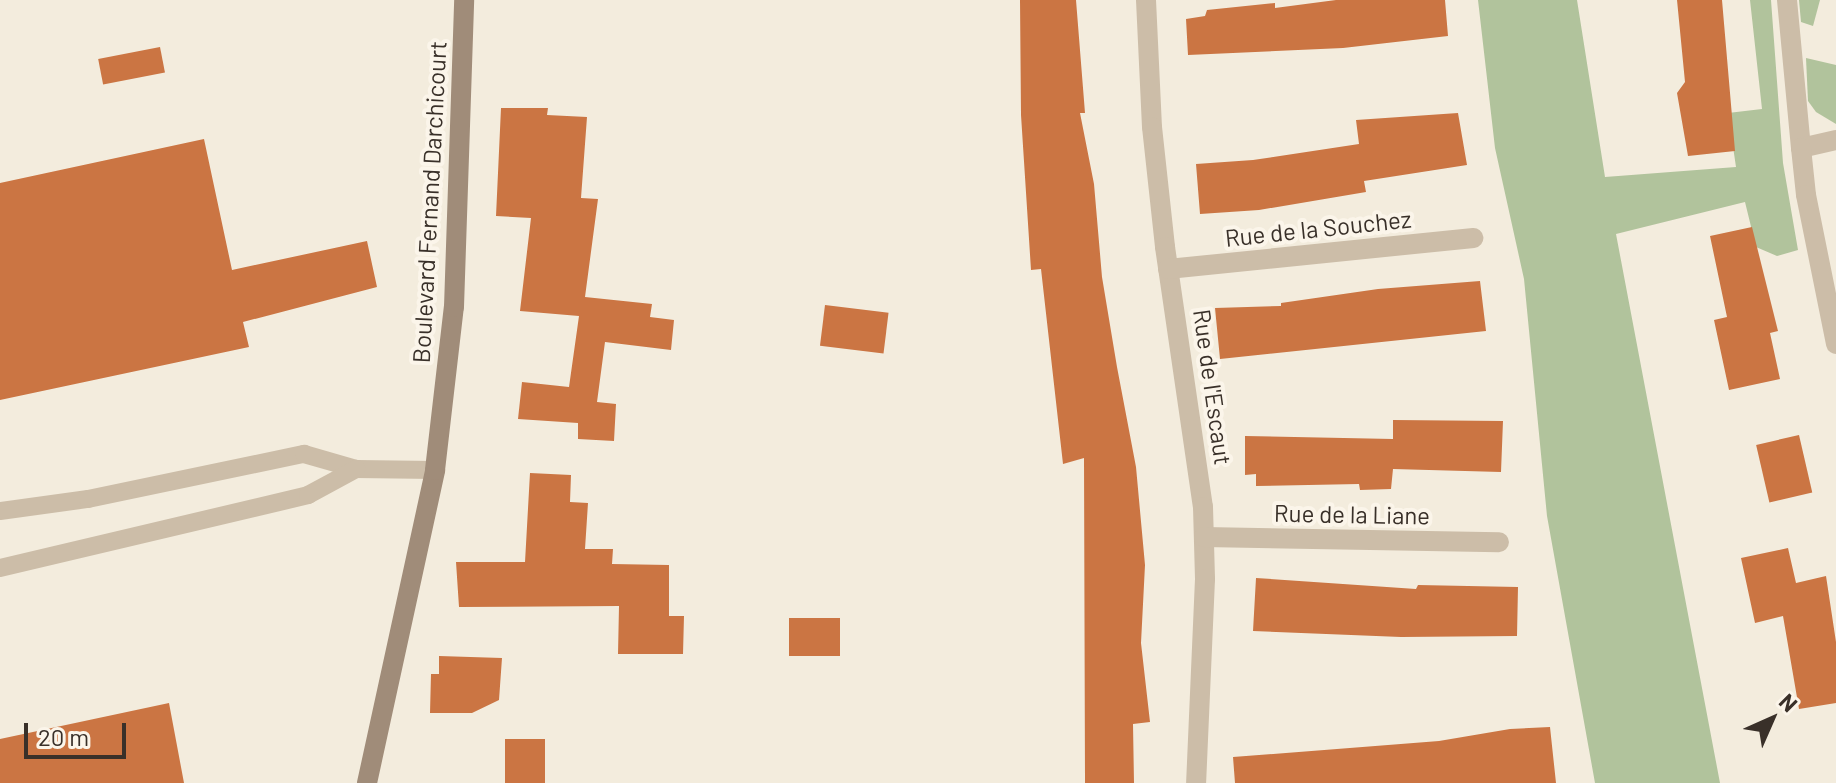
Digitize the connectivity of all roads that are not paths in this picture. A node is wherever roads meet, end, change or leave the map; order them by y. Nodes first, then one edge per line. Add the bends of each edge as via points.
1 (464, 0) edge
2 (1146, 0) edge
3 (1787, 0) edge
4 (1836, 140) edge
5 (1801, 148) junction
6 (1473, 238) dead end
7 (1168, 269) junction
8 (1836, 344) edge
9 (356, 469) junction
10 (435, 470) junction
11 (0, 511) edge
12 (1204, 537) junction
13 (1499, 542) dead end
14 (0, 568) edge
15 (367, 783) edge
16 (1196, 783) edge

1 - 10 main road, Boulevard Fernand Darchicourt via 454,307
2 - 7 street, Rue de l'Escaut via 1152,127
3 - 5 street
4 - 5 street
5 - 8 street
6 - 7 street, Rue de la Souchez
7 - 12 street, Rue de l'Escaut via 1197,444
9 - 10 lane
9 - 11 lane via 304,454 88,499
9 - 14 lane via 308,495
10 - 15 main road, Boulevard Fernand Darchicourt
12 - 13 street, Rue de la Liane
12 - 16 street, Rue de l'Escaut

